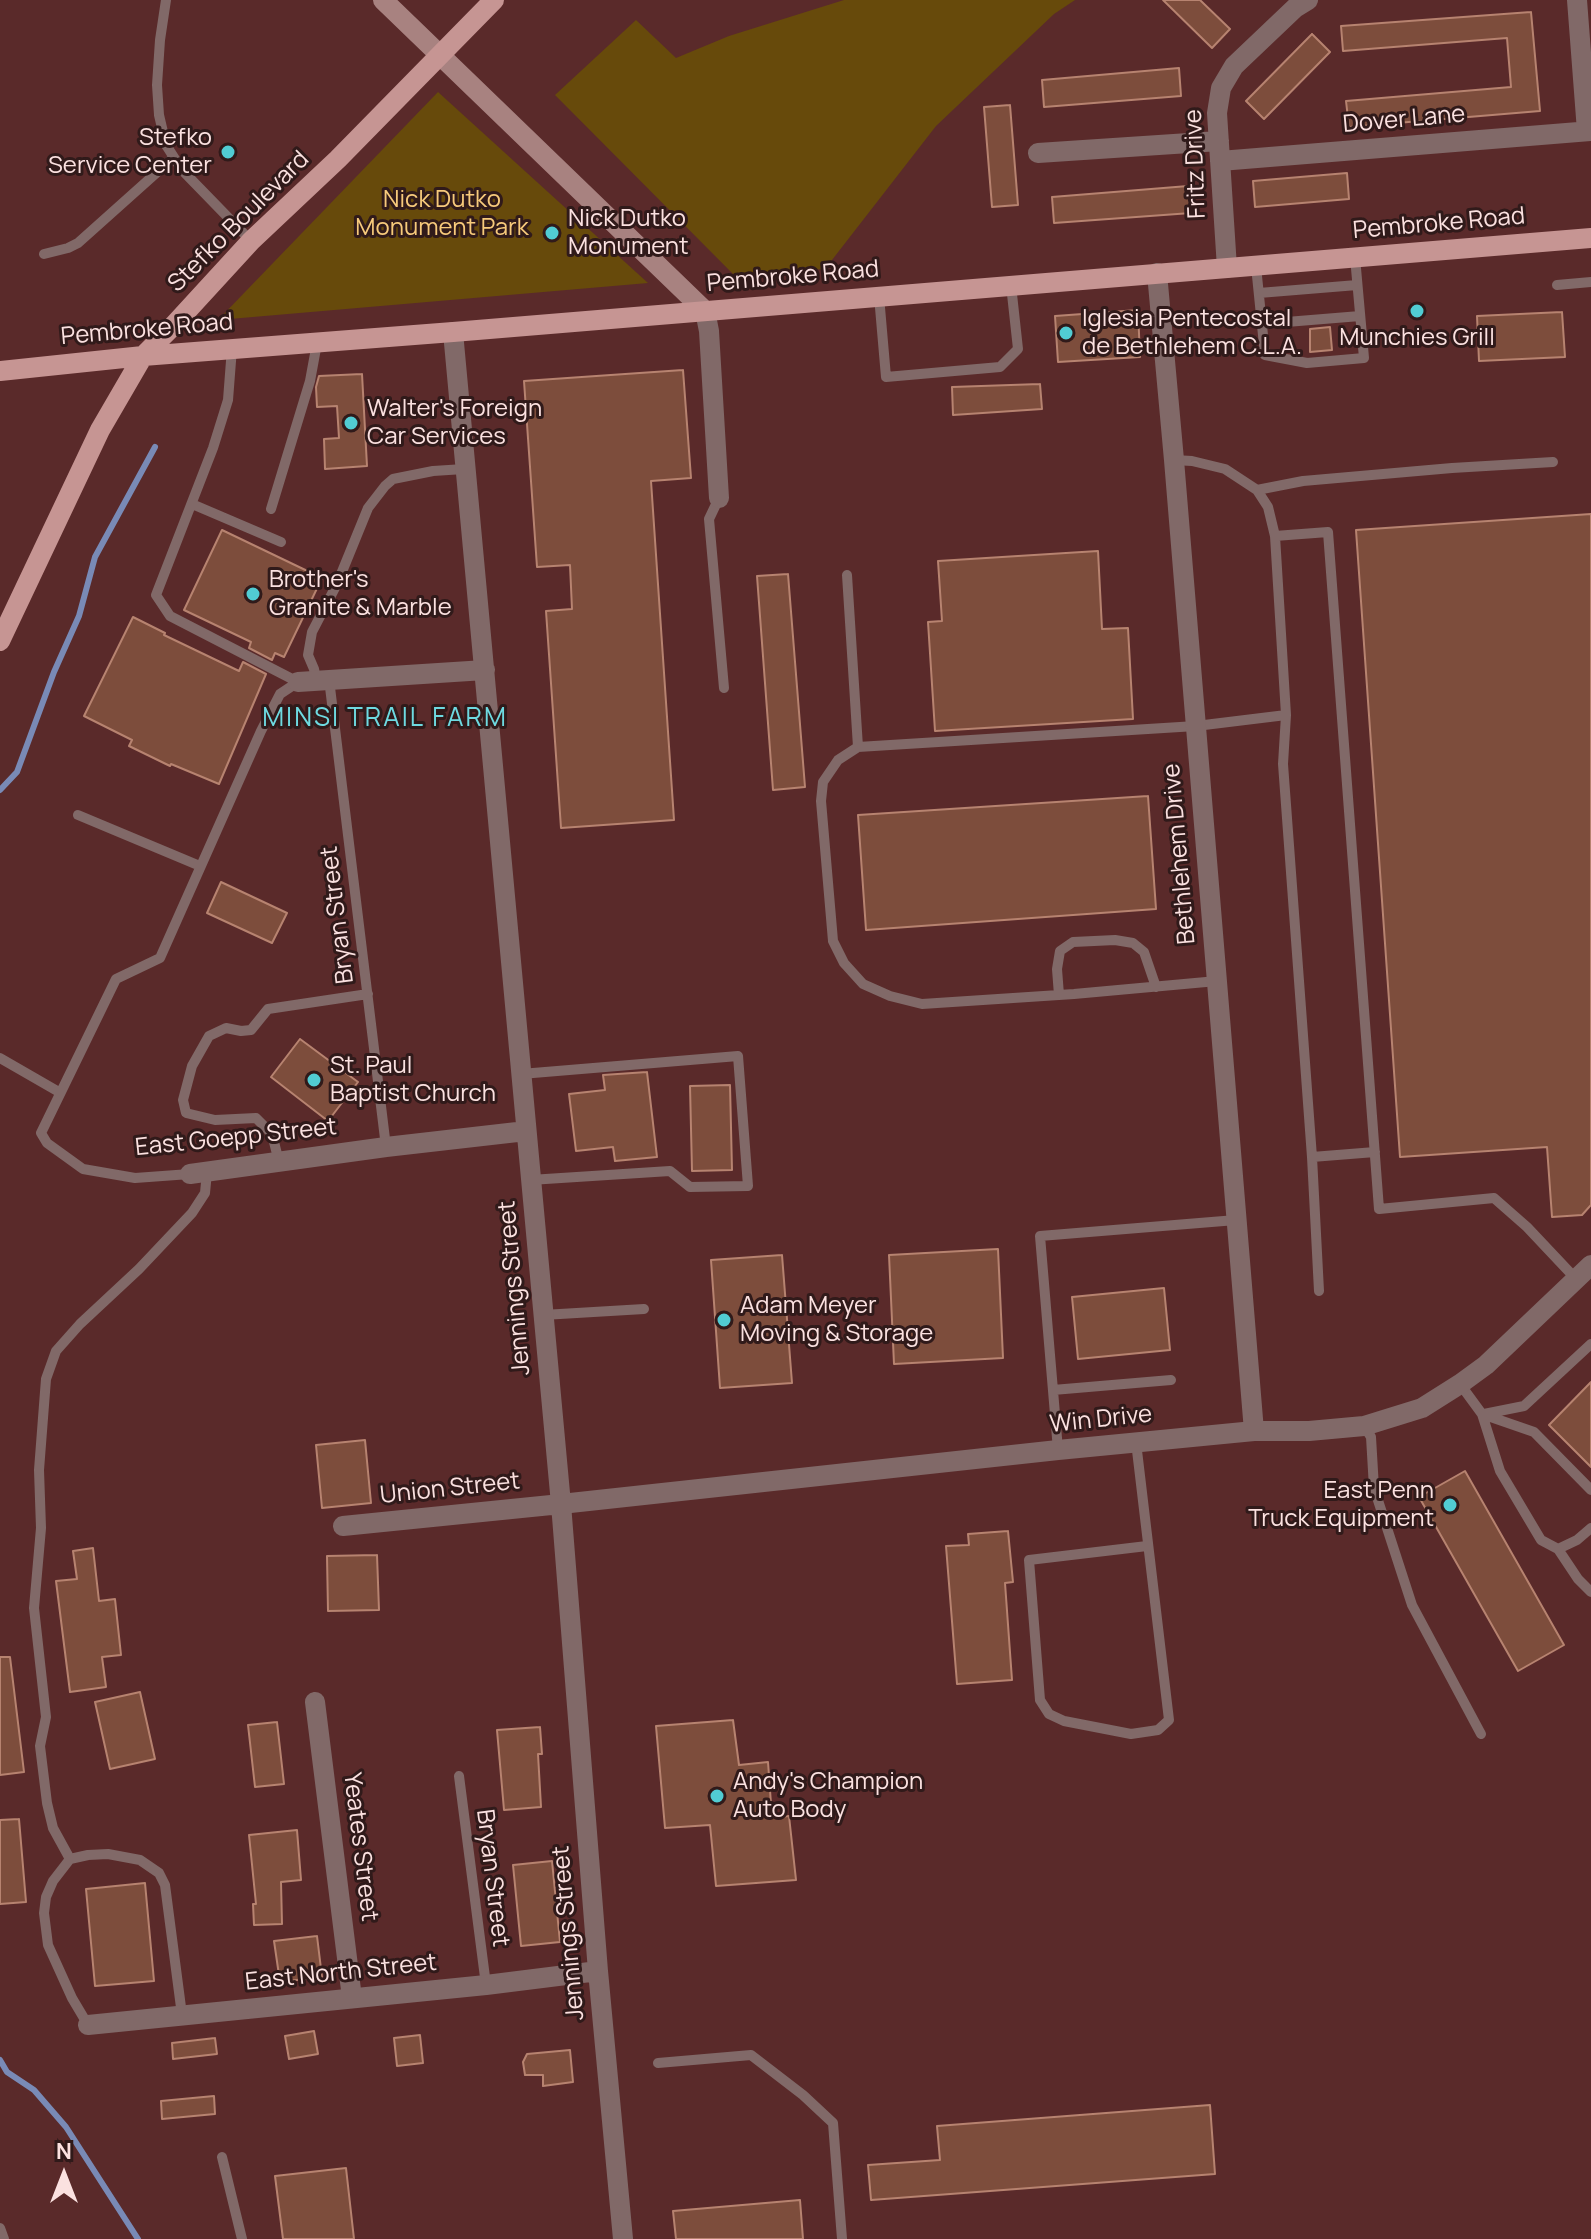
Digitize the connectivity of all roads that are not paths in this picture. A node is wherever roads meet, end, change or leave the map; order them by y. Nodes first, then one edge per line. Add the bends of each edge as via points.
1 (166, 0) edge
2 (383, 0) edge
3 (494, 0) edge
4 (1308, 0) edge
5 (1577, 0) edge
6 (441, 55) junction
7 (1589, 131) edge
8 (1220, 151) junction
9 (1038, 153) dead end
10 (173, 158) junction
11 (1591, 238) edge
12 (251, 241) junction
13 (44, 254) dead end
14 (1355, 257) junction
15 (1256, 266) junction
16 (1227, 268) junction
17 (1157, 273) junction
18 (1591, 282) edge
19 (1011, 285) junction
20 (1357, 285) junction
21 (1557, 285) dead end
22 (1259, 293) junction
23 (879, 296) junction
24 (705, 311) junction
25 (1360, 316) junction
26 (1262, 324) junction
27 (453, 332) junction
28 (317, 343) junction
29 (232, 348) junction
30 (143, 356) junction
31 (0, 371) edge
32 (1174, 460) junction
33 (1553, 462) dead end
34 (464, 469) junction
35 (1257, 490) junction
36 (719, 498) joint
37 (192, 504) junction
38 (271, 509) dead end
39 (1275, 536) junction
40 (281, 542) dead end
41 (847, 575) dead end
42 (0, 641) edge
43 (485, 670) junction
44 (315, 680) junction
45 (724, 688) dead end
46 (1286, 715) junction
47 (1196, 726) junction
48 (858, 747) junction
49 (78, 815) dead end
50 (200, 866) junction
51 (1217, 981) junction
52 (1156, 987) junction
53 (368, 994) junction
54 (1059, 995) junction
55 (0, 1058) edge
56 (521, 1074) junction
57 (59, 1092) junction
58 (526, 1131) junction
59 (386, 1147) junction
60 (1375, 1152) junction
61 (1312, 1157) junction
62 (279, 1162) junction
63 (199, 1173) junction
64 (530, 1180) junction
65 (1236, 1220) junction
66 (1587, 1269) edge
67 (1319, 1291) dead end
68 (644, 1309) dead end
69 (543, 1315) junction
70 (1591, 1344) edge
71 (1171, 1380) dead end
72 (1460, 1384) junction
73 (1053, 1390) junction
74 (1482, 1414) junction
75 (1364, 1426) junction
76 (1254, 1431) junction
77 (1136, 1442) junction
78 (1058, 1450) junction
79 (1591, 1490) edge
80 (561, 1504) junction
81 (343, 1526) dead end
82 (1591, 1528) edge
83 (1147, 1546) junction
84 (1558, 1549) junction
85 (1591, 1592) edge
86 (315, 1702) dead end
87 (1481, 1734) dead end
88 (459, 1776) dead end
89 (70, 1859) junction
90 (598, 1971) junction
91 (486, 1985) junction
92 (352, 1998) junction
93 (182, 2015) junction
94 (88, 2025) joint
95 (658, 2063) dead end
96 (222, 2157) dead end
97 (0, 2228) edge
98 (4, 2239) edge
99 (242, 2239) edge
100 (623, 2239) edge
101 (842, 2239) edge

1 - 10 lane via 157,100
2 - 6 street
3 - 6 main road, Stefko Boulevard
4 - 8 street, Fritz Drive via 1226,78 1218,100
5 - 7 street
6 - 12 main road, Stefko Boulevard
6 - 24 street
7 - 8 street, Dover Lane
8 - 9 street, Dover Lane
8 - 16 street, Fritz Drive
10 - 12 lane
10 - 13 lane via 78,243
11 - 14 main road, Pembroke Road
12 - 30 main road, Stefko Boulevard
14 - 15 main road, Pembroke Road
14 - 20 lane
15 - 16 main road, Pembroke Road
15 - 22 lane
16 - 17 main road, Pembroke Road
17 - 19 main road, Pembroke Road
17 - 32 street, Bethlehem Drive
18 - 21 lane
19 - 23 main road, Pembroke Road
19 - 23 lane via 1018,349 1000,367 886,377
20 - 22 lane
20 - 25 lane
22 - 26 lane
23 - 24 main road, Pembroke Road
24 - 27 main road, Pembroke Road
24 - 36 street
25 - 26 lane
25 - 26 lane via 1364,358 1307,363 1265,355
27 - 28 main road, Pembroke Road
27 - 34 street, Jennings Street
28 - 29 main road, Pembroke Road
28 - 38 lane
29 - 30 main road, Pembroke Road
29 - 37 lane via 228,400
30 - 31 main road, Pembroke Road
30 - 42 main road, Stefko Boulevard via 100,430
32 - 35 lane via 1225,469
32 - 47 street, Bethlehem Drive
33 - 35 lane via 1303,481
34 - 43 street, Jennings Street
34 - 44 lane, Bryan Street via 393,479 368,508 312,632 308,655
35 - 39 lane via 1268,507
36 - 45 lane via 709,519
37 - 40 lane
37 - 44 lane via 156,595 170,616
39 - 46 lane
39 - 60 lane via 1328,532
41 - 48 lane
43 - 44 street
43 - 56 street, Jennings Street
44 - 50 lane via 280,694
44 - 53 lane, Bryan Street
46 - 47 lane
46 - 61 lane via 1283,764
47 - 48 lane
47 - 51 street, Bethlehem Drive
48 - 54 lane via 838,760 823,782 821,801 833,941 844,963 863,984 922,1004
49 - 50 lane
50 - 57 lane, East Goepp Street via 160,958 116,979
51 - 52 lane
51 - 65 street, Bethlehem Drive
52 - 54 lane
52 - 54 lane via 1144,952 1133,943 1073,942 1060,951
53 - 59 lane, Bryan Street
53 - 62 lane via 268,1009 251,1030 226,1028 209,1036 192,1066 183,1100 186,1113 215,1120 256,1118 272,1134
55 - 57 lane
56 - 58 street, Jennings Street
56 - 64 lane via 738,1056 748,1186 690,1187 670,1171
57 - 63 lane, East Goepp Street via 41,1133 83,1169 135,1178
58 - 59 street, East Goepp Street
58 - 64 street, Jennings Street
59 - 62 street, East Goepp Street
60 - 61 lane
60 - 66 lane via 1379,1209 1494,1198
61 - 67 lane
62 - 63 street, East Goepp Street
63 - 89 lane via 205,1193 192,1213 56,1351 46,1379 34,1608 46,1717 40,1746 53,1828
64 - 69 street, Jennings Street
65 - 73 lane via 1040,1236
65 - 76 street, Bethlehem Drive
66 - 72 street, Win Drive
68 - 69 lane
69 - 80 street, Jennings Street
70 - 74 lane via 1524,1406
71 - 73 lane
72 - 74 lane
72 - 75 street, Win Drive via 1422,1408
73 - 78 lane
74 - 79 lane via 1534,1432
74 - 84 lane via 1500,1471 1541,1540
75 - 76 street, Win Drive
75 - 87 lane via 1371,1437 1374,1488 1412,1605
76 - 77 street, Win Drive
77 - 78 street, Win Drive
77 - 83 lane
78 - 80 street, Win Drive
80 - 81 street, Union Street
80 - 90 street, Jennings Street
82 - 84 lane
83 - 83 lane via 1169,1720 1158,1730 1131,1734 1049,1714 1040,1700 1029,1560
84 - 85 lane
86 - 92 street, Yeates Street
88 - 91 lane, Bryan Street
89 - 93 lane via 108,1854 140,1860 159,1873 165,1885
89 - 94 lane via 53,1881 44,1913 48,1945
90 - 91 street, East North Street
90 - 100 street, Jennings Street
91 - 92 street, East North Street
92 - 93 street, East North Street
93 - 94 street, East North Street
95 - 101 lane via 751,2055 833,2123
96 - 99 lane
97 - 98 lane

